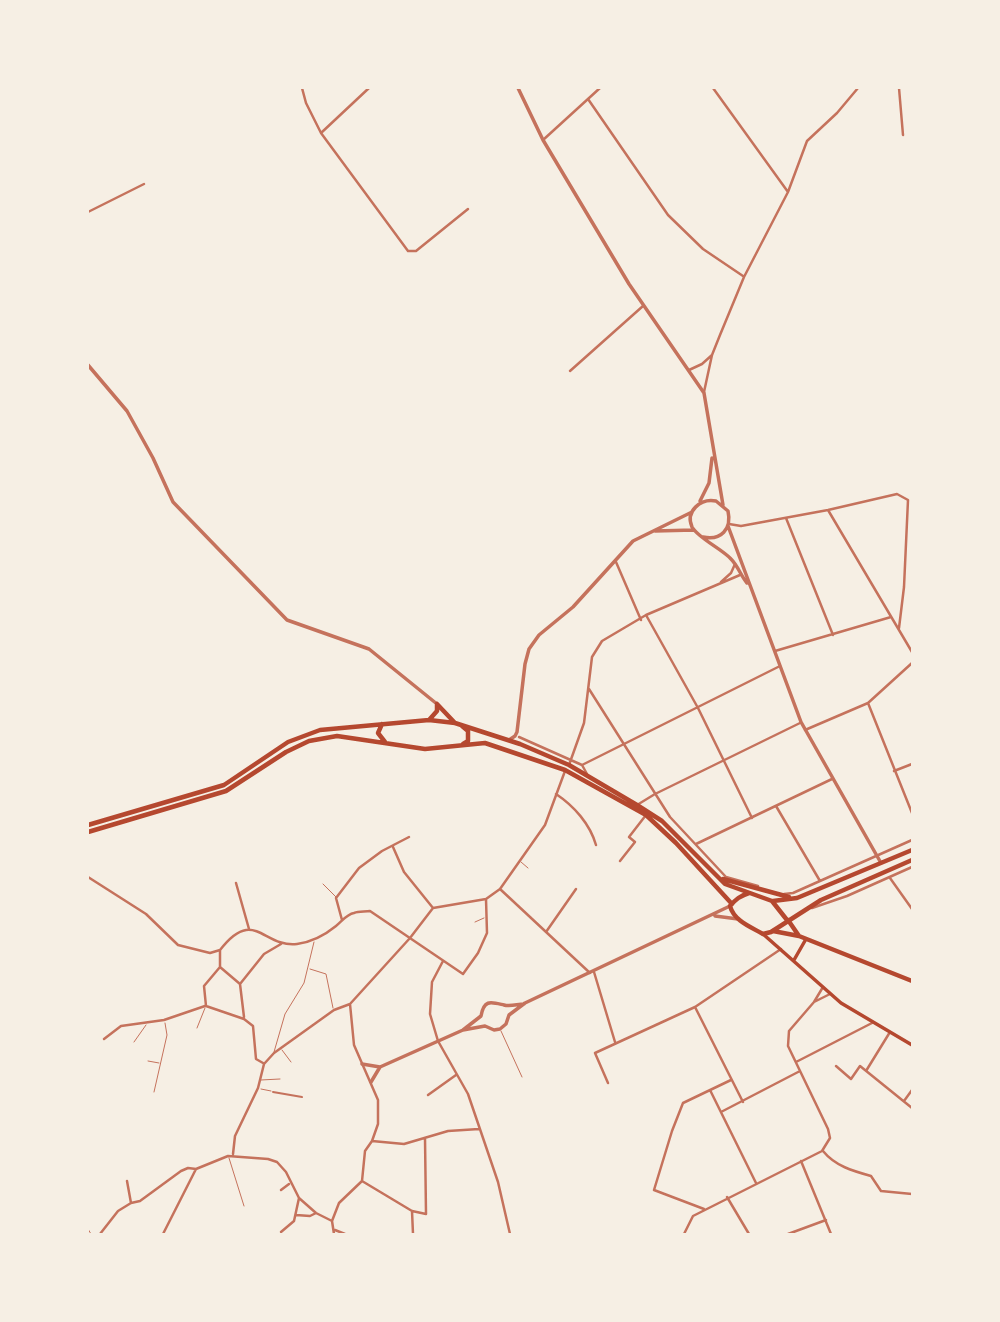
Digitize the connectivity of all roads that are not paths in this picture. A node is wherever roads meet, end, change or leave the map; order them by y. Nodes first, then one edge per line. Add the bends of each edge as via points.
1 (302, 88) edge
2 (369, 88) edge
3 (517, 88) edge
4 (600, 88) edge
5 (713, 88) edge
6 (858, 88) edge
7 (899, 88) edge
8 (588, 99) junction
9 (321, 133) junction
10 (903, 135) dead end
11 (543, 140) junction
12 (144, 184) dead end
13 (788, 192) junction
14 (468, 209) dead end
15 (88, 212) edge
16 (744, 277) junction
17 (643, 306) junction
18 (712, 355) junction
19 (88, 365) edge
20 (688, 370) junction
21 (570, 371) dead end
22 (704, 393) junction
23 (713, 453) junction
24 (699, 503) junction
25 (723, 505) junction
26 (828, 510) junction
27 (692, 512) junction
28 (786, 517) junction
29 (729, 525) junction
30 (694, 530) junction
31 (652, 531) junction
32 (703, 537) junction
33 (912, 545) edge
34 (906, 546) junction
35 (615, 562) junction
36 (735, 564) junction
37 (741, 575) junction
38 (718, 584) junction
39 (750, 588) junction
40 (646, 615) junction
41 (891, 617) junction
42 (640, 620) junction
43 (899, 628) junction
44 (832, 635) junction
45 (775, 651) junction
46 (912, 652) edge
47 (912, 663) edge
48 (780, 666) junction
49 (589, 689) junction
50 (868, 703) junction
51 (437, 704) junction
52 (698, 708) junction
53 (429, 720) junction
54 (801, 722) junction
55 (455, 723) junction
56 (382, 724) junction
57 (462, 725) junction
58 (805, 730) junction
59 (517, 732) junction
60 (519, 737) junction
61 (509, 740) junction
62 (385, 742) junction
63 (463, 744) junction
64 (520, 744) junction
65 (625, 744) junction
66 (723, 761) junction
67 (912, 764) edge
68 (568, 765) junction
69 (582, 765) junction
70 (894, 771) junction
71 (589, 776) junction
72 (832, 779) junction
73 (556, 794) junction
74 (655, 794) junction
75 (637, 804) junction
76 (776, 806) junction
77 (912, 813) edge
78 (646, 815) junction
79 (752, 818) junction
80 (88, 825) edge
81 (88, 832) edge
82 (409, 837) dead end
83 (912, 840) edge
84 (696, 844) junction
85 (596, 845) dead end
86 (393, 847) junction
87 (912, 850) edge
88 (876, 855) junction
89 (912, 860) edge
90 (519, 861) junction
91 (620, 861) dead end
92 (881, 863) junction
93 (912, 867) edge
94 (528, 868) dead end
95 (714, 874) junction
96 (88, 877) edge
97 (889, 877) junction
98 (820, 880) junction
99 (236, 883) dead end
100 (323, 884) dead end
101 (500, 889) junction
102 (576, 889) dead end
103 (750, 892) junction
104 (800, 897) junction
105 (336, 898) junction
106 (486, 899) junction
107 (772, 901) junction
108 (731, 905) junction
109 (433, 908) junction
110 (806, 909) junction
111 (912, 909) edge
112 (713, 916) junction
113 (484, 918) junction
114 (738, 919) junction
115 (342, 920) junction
116 (787, 920) junction
117 (475, 922) dead end
118 (250, 929) junction
119 (773, 931) junction
120 (546, 932) junction
121 (763, 934) junction
122 (799, 936) junction
123 (410, 938) junction
124 (806, 939) junction
125 (314, 940) junction
126 (281, 944) junction
127 (781, 949) junction
128 (220, 950) junction
129 (794, 960) junction
130 (443, 961) junction
131 (220, 967) junction
132 (308, 969) junction
133 (592, 972) junction
134 (912, 981) edge
135 (240, 984) junction
136 (823, 987) junction
137 (830, 994) junction
138 (814, 1002) junction
139 (525, 1003) junction
140 (350, 1004) junction
141 (206, 1006) junction
142 (505, 1006) junction
143 (695, 1007) junction
144 (334, 1010) junction
145 (509, 1015) junction
146 (481, 1016) junction
147 (244, 1018) junction
148 (164, 1020) junction
149 (146, 1023) junction
150 (872, 1023) junction
151 (485, 1026) junction
152 (197, 1028) dead end
153 (500, 1029) junction
154 (463, 1030) junction
155 (890, 1032) junction
156 (104, 1039) dead end
157 (438, 1041) junction
158 (134, 1042) dead end
159 (615, 1044) junction
160 (912, 1045) edge
161 (280, 1048) junction
162 (274, 1053) junction
163 (148, 1061) dead end
164 (291, 1062) dead end
165 (796, 1062) junction
166 (161, 1064) junction
167 (264, 1064) junction
168 (362, 1064) junction
169 (836, 1066) dead end
170 (380, 1067) junction
171 (866, 1071) junction
172 (800, 1072) junction
173 (456, 1075) junction
174 (522, 1077) dead end
175 (280, 1079) dead end
176 (260, 1080) junction
177 (731, 1080) junction
178 (370, 1082) junction
179 (608, 1083) dead end
180 (258, 1088) junction
181 (710, 1090) junction
182 (912, 1090) edge
183 (154, 1092) dead end
184 (273, 1092) joint
185 (428, 1095) dead end
186 (302, 1097) dead end
187 (743, 1101) junction
188 (904, 1101) junction
189 (912, 1108) edge
190 (721, 1112) junction
191 (480, 1129) junction
192 (425, 1138) junction
193 (373, 1141) junction
194 (822, 1151) junction
195 (230, 1156) junction
196 (801, 1161) junction
197 (196, 1169) junction
198 (127, 1181) dead end
199 (362, 1181) junction
200 (756, 1183) junction
201 (290, 1184) junction
202 (281, 1190) dead end
203 (912, 1194) edge
204 (727, 1197) junction
205 (299, 1198) junction
206 (131, 1203) junction
207 (244, 1206) dead end
208 (704, 1209) junction
209 (412, 1211) junction
210 (316, 1213) junction
211 (296, 1214) junction
212 (826, 1220) junction
213 (332, 1221) junction
214 (88, 1230) edge
215 (281, 1232) dead end
216 (335, 1232) edge
217 (91, 1234) edge
218 (100, 1234) edge
219 (163, 1234) edge
220 (345, 1234) edge
221 (413, 1234) edge
222 (510, 1234) edge
223 (684, 1234) edge
224 (748, 1234) edge
225 (788, 1234) edge
226 (831, 1234) edge

1 - 9 street
2 - 9 street
3 - 11 street
4 - 8 street
5 - 13 street
6 - 13 street via 807,141
7 - 10 street
8 - 11 street
8 - 16 street via 668,215 704,249
9 - 14 street via 408,251 416,251
11 - 17 street
12 - 15 street
13 - 16 street
16 - 18 street
17 - 20 street
17 - 21 street
18 - 20 street
18 - 22 street
19 - 51 street via 127,411 173,502 287,620 369,649
20 - 22 street
22 - 23 street
23 - 24 street via 709,484
23 - 25 street
24 - 25 street via 711,500
24 - 27 street
25 - 29 street
26 - 28 street
26 - 34 street via 897,494 908,500
26 - 41 street
27 - 30 street
27 - 31 street
28 - 29 street
28 - 44 street
29 - 32 street via 721,536
29 - 39 street
30 - 31 street
30 - 32 street
31 - 35 street via 633,541
32 - 36 street
33 - 34 street
34 - 43 street
35 - 42 street
35 - 59 street via 529,649
36 - 37 street
36 - 38 street
37 - 38 street
37 - 39 street
38 - 40 street
39 - 45 street
40 - 42 street
40 - 52 street
41 - 43 street
41 - 44 street
42 - 49 street via 602,641 592,657
43 - 46 street
44 - 45 street
45 - 48 street
47 - 50 street
48 - 52 street
48 - 54 street
49 - 65 street
49 - 68 street via 584,723
50 - 58 street
50 - 70 street
51 - 53 main road
51 - 55 main road
52 - 65 street
52 - 66 street
53 - 55 main road
53 - 56 main road
54 - 58 street
54 - 66 street
55 - 57 main road
56 - 62 main road via 378,733
56 - 80 main road via 320,730 288,742 224,785
57 - 61 main road
57 - 63 main road via 468,735
58 - 72 street
59 - 60 street
59 - 61 street
60 - 64 street
60 - 68 street
61 - 64 main road
62 - 63 main road via 425,749
62 - 81 main road via 337,736 309,741 226,791
63 - 68 main road via 485,743
64 - 68 main road
65 - 69 street
65 - 74 street
66 - 74 street
66 - 79 street
67 - 70 street
68 - 69 street
68 - 71 main road
68 - 73 street
68 - 78 main road
69 - 71 street
70 - 77 street
71 - 75 main road
72 - 76 street
72 - 88 street
73 - 85 street via 581,816
73 - 90 street via 545,825
74 - 75 street
74 - 84 street
75 - 95 main road via 662,821
76 - 79 street
76 - 98 street
78 - 91 street via 629,837 635,842
78 - 108 main road
79 - 84 street
82 - 86 street
83 - 88 street
84 - 98 street via 726,877 785,895
86 - 105 street via 359,868
86 - 109 street via 404,872
87 - 92 main road
88 - 92 street
88 - 98 street
89 - 110 main road
90 - 94 lane
90 - 101 street
92 - 104 main road
93 - 97 street
95 - 103 main road via 725,884
95 - 104 main road via 784,897
96 - 128 street via 146,914 178,945 210,953
97 - 110 street
97 - 111 street
99 - 118 street
100 - 105 lane
101 - 106 street
101 - 120 street
102 - 120 street
103 - 107 main road
103 - 108 main road
104 - 107 main road
105 - 115 street
106 - 109 street
106 - 113 street
107 - 116 main road
108 - 112 street
108 - 114 main road
109 - 123 street
110 - 116 main road
112 - 114 street
112 - 133 street
113 - 117 lane
113 - 130 street via 487,933 463,974
114 - 121 main road
115 - 123 street via 352,913 370,911
115 - 125 street
116 - 119 main road
116 - 122 main road
118 - 126 street
118 - 128 street
119 - 121 main road
119 - 122 main road
120 - 133 street
121 - 127 main road
122 - 124 main road
123 - 130 street
123 - 140 street
124 - 129 main road
124 - 134 main road
125 - 126 street
125 - 132 lane
126 - 135 street via 264,954
127 - 129 main road
127 - 143 street
128 - 131 street
129 - 136 main road
130 - 157 street via 432,982 429,1014
131 - 135 street
131 - 141 street via 204,986
132 - 144 lane via 326,974
132 - 162 lane via 285,1014
133 - 139 street
133 - 159 street
135 - 147 street
136 - 137 main road
136 - 138 street
137 - 138 street
137 - 150 main road
138 - 165 street via 789,1031 788,1046
139 - 142 street
139 - 145 street
140 - 144 street
140 - 168 street via 354,1045
141 - 147 street
141 - 148 street
141 - 152 lane
142 - 145 street
142 - 146 street via 489,1003
143 - 159 street
143 - 177 street
144 - 161 street
145 - 153 street
146 - 151 street
146 - 154 street
147 - 167 street via 253,1026 256,1059
148 - 149 street
148 - 166 lane via 167,1035
149 - 156 street via 121,1026
149 - 158 lane
150 - 155 main road
150 - 165 street
151 - 153 street
151 - 154 street
153 - 174 lane
154 - 157 street
155 - 160 main road
155 - 171 street
157 - 170 street
157 - 173 street
159 - 179 street via 595,1053
161 - 162 street
161 - 164 lane
162 - 167 street
163 - 166 lane
165 - 172 street
166 - 183 lane
167 - 176 street
168 - 170 street
168 - 178 street
169 - 171 street via 851,1079 860,1066
170 - 178 street
171 - 188 street
172 - 187 street
172 - 194 street via 830,1134
173 - 185 street
173 - 191 street
175 - 176 lane
176 - 180 street
177 - 181 street
177 - 187 street
178 - 193 street via 379,1110
180 - 184 lane
180 - 195 street
181 - 190 street
181 - 208 street via 683,1103 654,1190
182 - 188 street
184 - 186 street
187 - 190 street
188 - 189 street
190 - 200 street
191 - 192 street
191 - 222 street
192 - 193 street via 404,1144
192 - 209 street via 426,1214
193 - 199 street via 365,1151
194 - 196 street
194 - 203 street via 851,1171 871,1176 881,1191
195 - 197 street
195 - 201 street via 277,1162 287,1172
195 - 207 lane
196 - 200 street
196 - 212 street
197 - 206 street via 181,1171
197 - 219 street
198 - 206 street
199 - 209 street
199 - 213 street via 339,1203
200 - 204 street
201 - 202 street
201 - 205 street
204 - 208 street
204 - 224 street
205 - 210 street
205 - 211 street
206 - 218 street via 118,1210
208 - 223 street via 693,1216
209 - 221 street
210 - 211 street
210 - 213 street
211 - 215 street via 295,1221
212 - 225 street
212 - 226 street
213 - 216 street
214 - 217 lane
216 - 220 street

